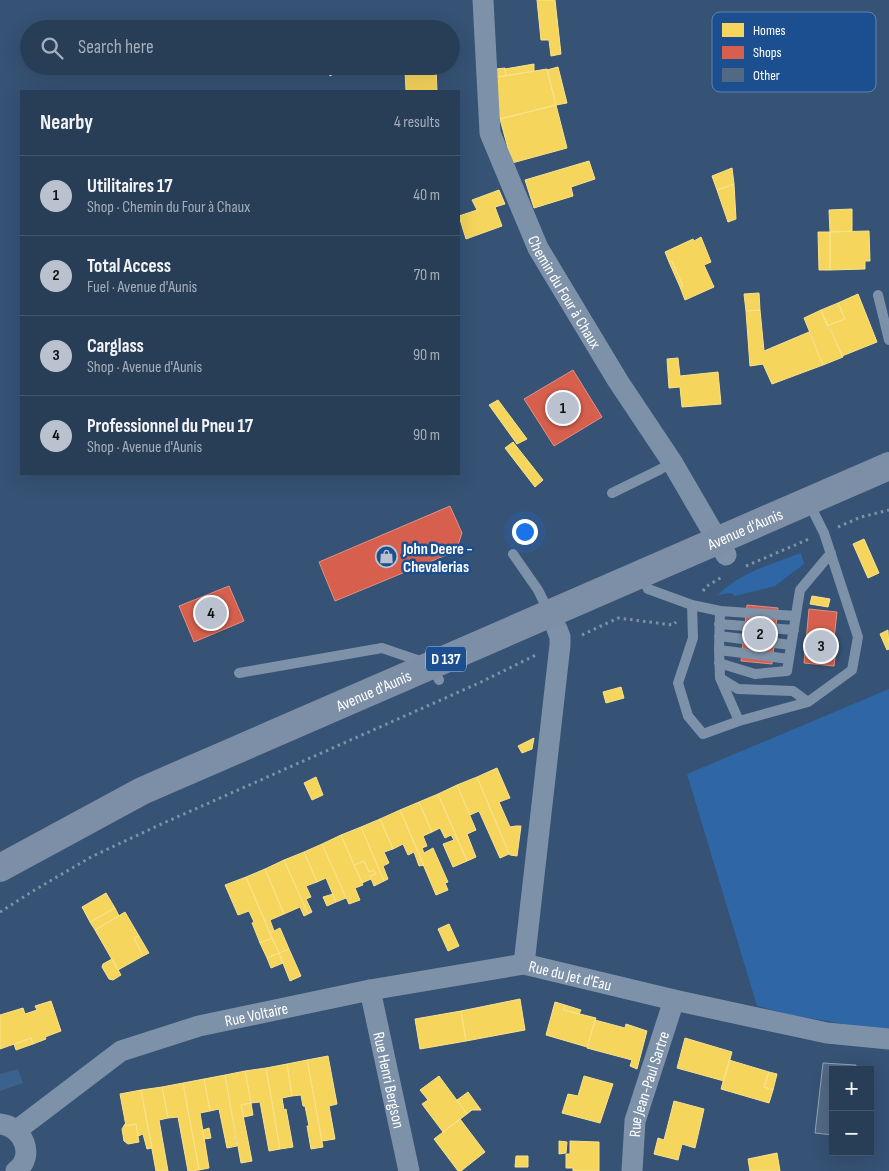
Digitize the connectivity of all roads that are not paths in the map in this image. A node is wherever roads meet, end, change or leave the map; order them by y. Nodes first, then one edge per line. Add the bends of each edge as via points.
1 (483, 0) edge
2 (878, 295) dead end
3 (889, 340) edge
4 (672, 462) junction
5 (889, 466) edge
6 (889, 485) edge
7 (612, 494) dead end
8 (816, 517) junction
9 (830, 552) junction
10 (513, 554) dead end
11 (727, 560) junction
12 (645, 581) junction
13 (692, 605) junction
14 (720, 611) junction
15 (796, 616) junction
16 (719, 624) junction
17 (556, 629) junction
18 (794, 630) junction
19 (719, 636) junction
20 (791, 644) junction
21 (718, 650) junction
22 (789, 659) junction
23 (719, 663) junction
24 (436, 672) junction
25 (239, 673) dead end
26 (720, 678) junction
27 (808, 702) junction
28 (739, 721) junction
29 (0, 868) edge
30 (0, 886) edge
31 (524, 964) junction
32 (370, 990) junction
33 (674, 1000) junction
34 (889, 1040) edge
35 (8, 1127) edge
36 (18, 1170) edge
37 (404, 1170) edge
38 (632, 1171) edge

1 - 4 street, Chemin du Four à Chaux via 490,133 538,248 618,381
2 - 3 lane
4 - 7 lane
4 - 11 street, Chemin du Four à Chaux
5 - 8 main road, Avenue d'Aunis / D 137
6 - 8 main road, Avenue d'Aunis / D 137
8 - 9 lane
8 - 11 main road, Avenue d'Aunis / D 137
9 - 15 lane via 800,590
9 - 27 lane via 858,638 852,670
10 - 17 lane via 538,590
11 - 12 main road, Avenue d'Aunis / D 137
12 - 13 lane
12 - 17 main road, Avenue d'Aunis / D 137
13 - 14 lane
13 - 28 lane via 693,638 678,682 688,716 704,734
14 - 15 lane
14 - 16 lane
15 - 18 lane
16 - 18 lane
16 - 19 lane
17 - 24 main road, Avenue d'Aunis / D 137
17 - 31 street, Rue du Jet d'Eau
18 - 20 lane
19 - 20 lane
19 - 21 lane
20 - 22 lane
21 - 22 lane
21 - 23 lane
22 - 23 lane via 787,671 755,674
23 - 26 lane
24 - 25 lane via 382,648
24 - 29 main road, Avenue d'Aunis / D 137 via 142,791
24 - 30 main road, Avenue d'Aunis / D 137 via 148,806
26 - 27 lane via 738,689 793,691
26 - 28 lane
27 - 28 lane
31 - 32 street, Rue Voltaire
31 - 33 street, Rue du Jet d'Eau
32 - 35 street, Rue Voltaire via 199,1026 121,1051
32 - 37 street, Rue Henri Bergson
33 - 34 street, Rue du Jet d'Eau via 827,1033
33 - 38 street, Rue Jean-Paul Sartre via 635,1121
35 - 36 street via 26,1145 24,1162

